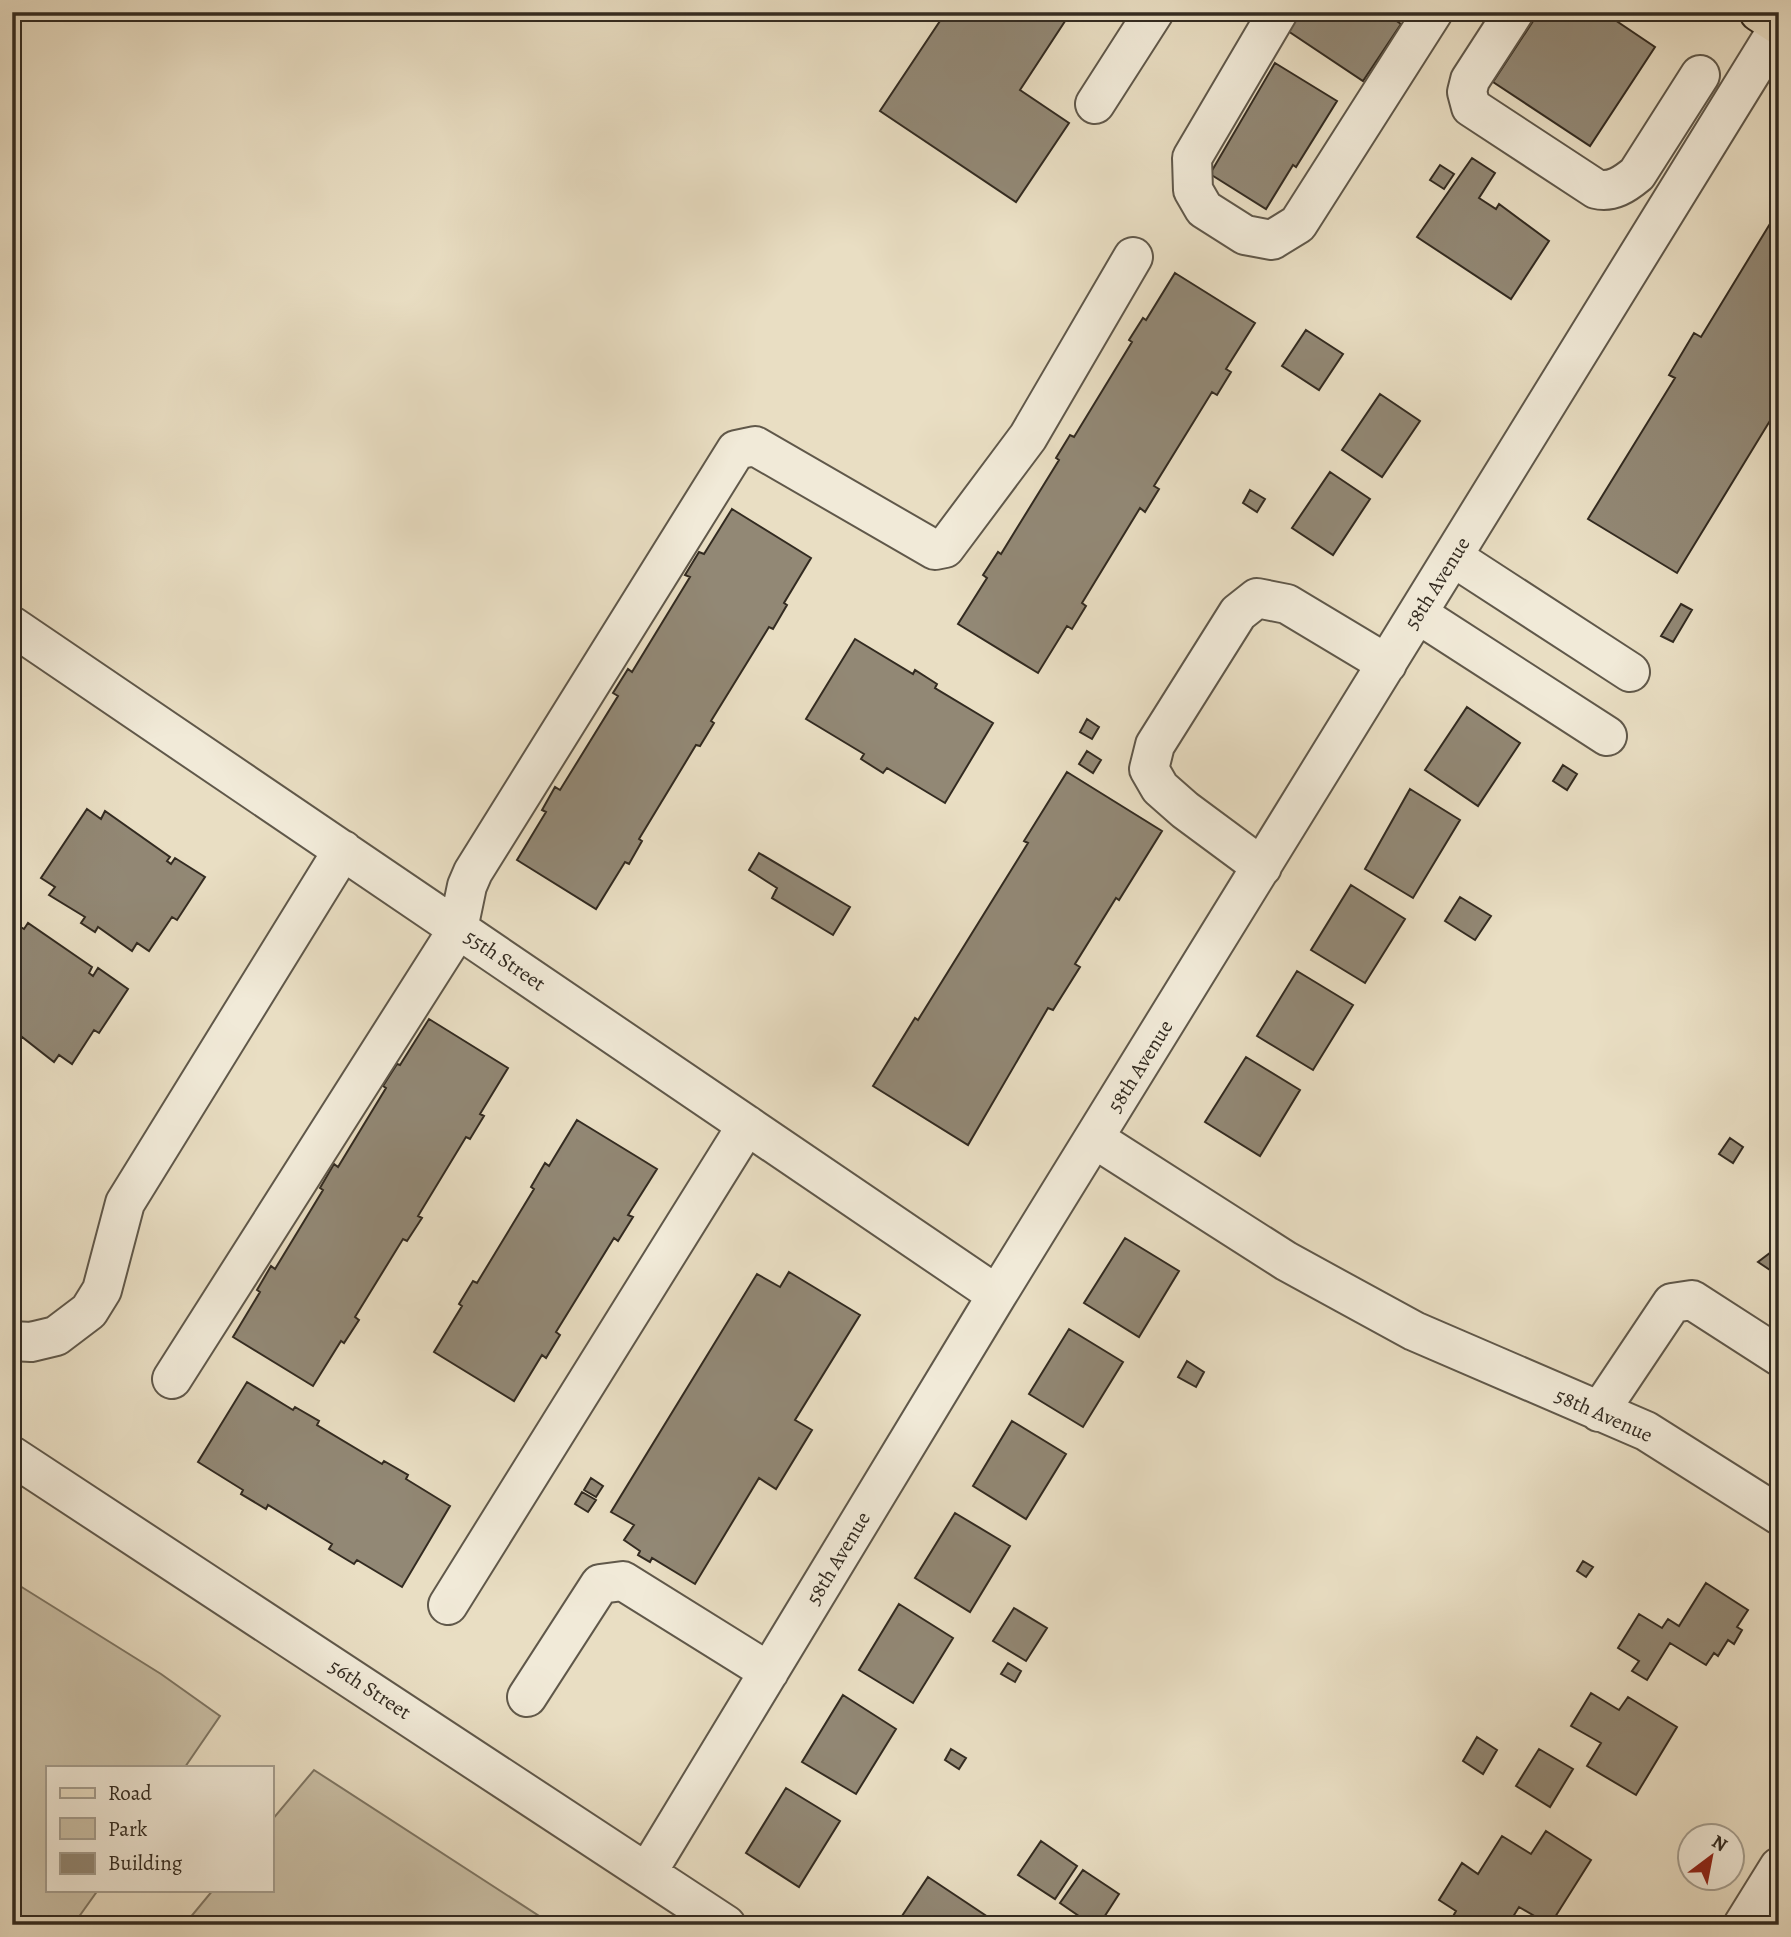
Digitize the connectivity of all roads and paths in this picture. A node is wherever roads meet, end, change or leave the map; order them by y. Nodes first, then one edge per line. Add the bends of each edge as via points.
1 (1154, 12) edge
2 (1278, 12) edge
3 (1433, 12) edge
4 (1514, 12) edge
5 (1759, 12) edge
6 (1779, 26) edge
7 (1700, 75) dead end
8 (1095, 104) dead end
9 (1133, 257) dead end
10 (1453, 557) junction
11 (1418, 614) junction
12 (12, 626) edge
13 (1387, 664) junction
14 (1630, 672) dead end
15 (1607, 736) dead end
16 (343, 850) junction
17 (1262, 867) junction
18 (458, 929) junction
19 (747, 1125) junction
20 (1095, 1139) junction
21 (997, 1295) junction
22 (12, 1341) edge
23 (1779, 1356) edge
24 (172, 1379) dead end
25 (1599, 1412) junction
26 (12, 1455) edge
27 (1779, 1515) edge
28 (448, 1605) dead end
29 (769, 1672) junction
30 (527, 1697) dead end
31 (1779, 1867) edge
32 (648, 1871) junction
33 (726, 1925) edge
34 (1743, 1925) edge

1 - 8 street
2 - 3 street via 1192,158 1193,190 1204,209 1245,235 1272,240 1298,224
4 - 7 street via 1470,79 1471,107 1596,189 1623,185 1637,174
5 - 6 main road
6 - 10 street, 58th Avenue
9 - 18 street via 1028,437 945,548 935,550 755,446 736,450 473,872
10 - 11 street, 58th Avenue
10 - 14 street
11 - 13 street, 58th Avenue
11 - 15 street
12 - 16 street, 55th Street
13 - 17 street, 58th Avenue
13 - 17 street via 1287,604 1257,598 1238,613 1155,745 1149,769 1160,788
16 - 18 street, 55th Street
16 - 22 street via 125,1203 102,1290 89,1311 56,1336
17 - 20 street, 58th Avenue
18 - 19 street, 55th Street
18 - 24 street
19 - 21 street, 55th Street
19 - 28 street
20 - 21 street, 58th Avenue
20 - 25 street, 58th Avenue via 1286,1261 1414,1331
21 - 29 street, 58th Avenue
23 - 25 street via 1692,1300 1672,1303
25 - 27 street, 58th Avenue via 1646,1432
26 - 32 street, 56th Street
29 - 30 street via 624,1581 600,1584
29 - 32 street, 58th Avenue
31 - 34 street
32 - 33 street, 56th Street

